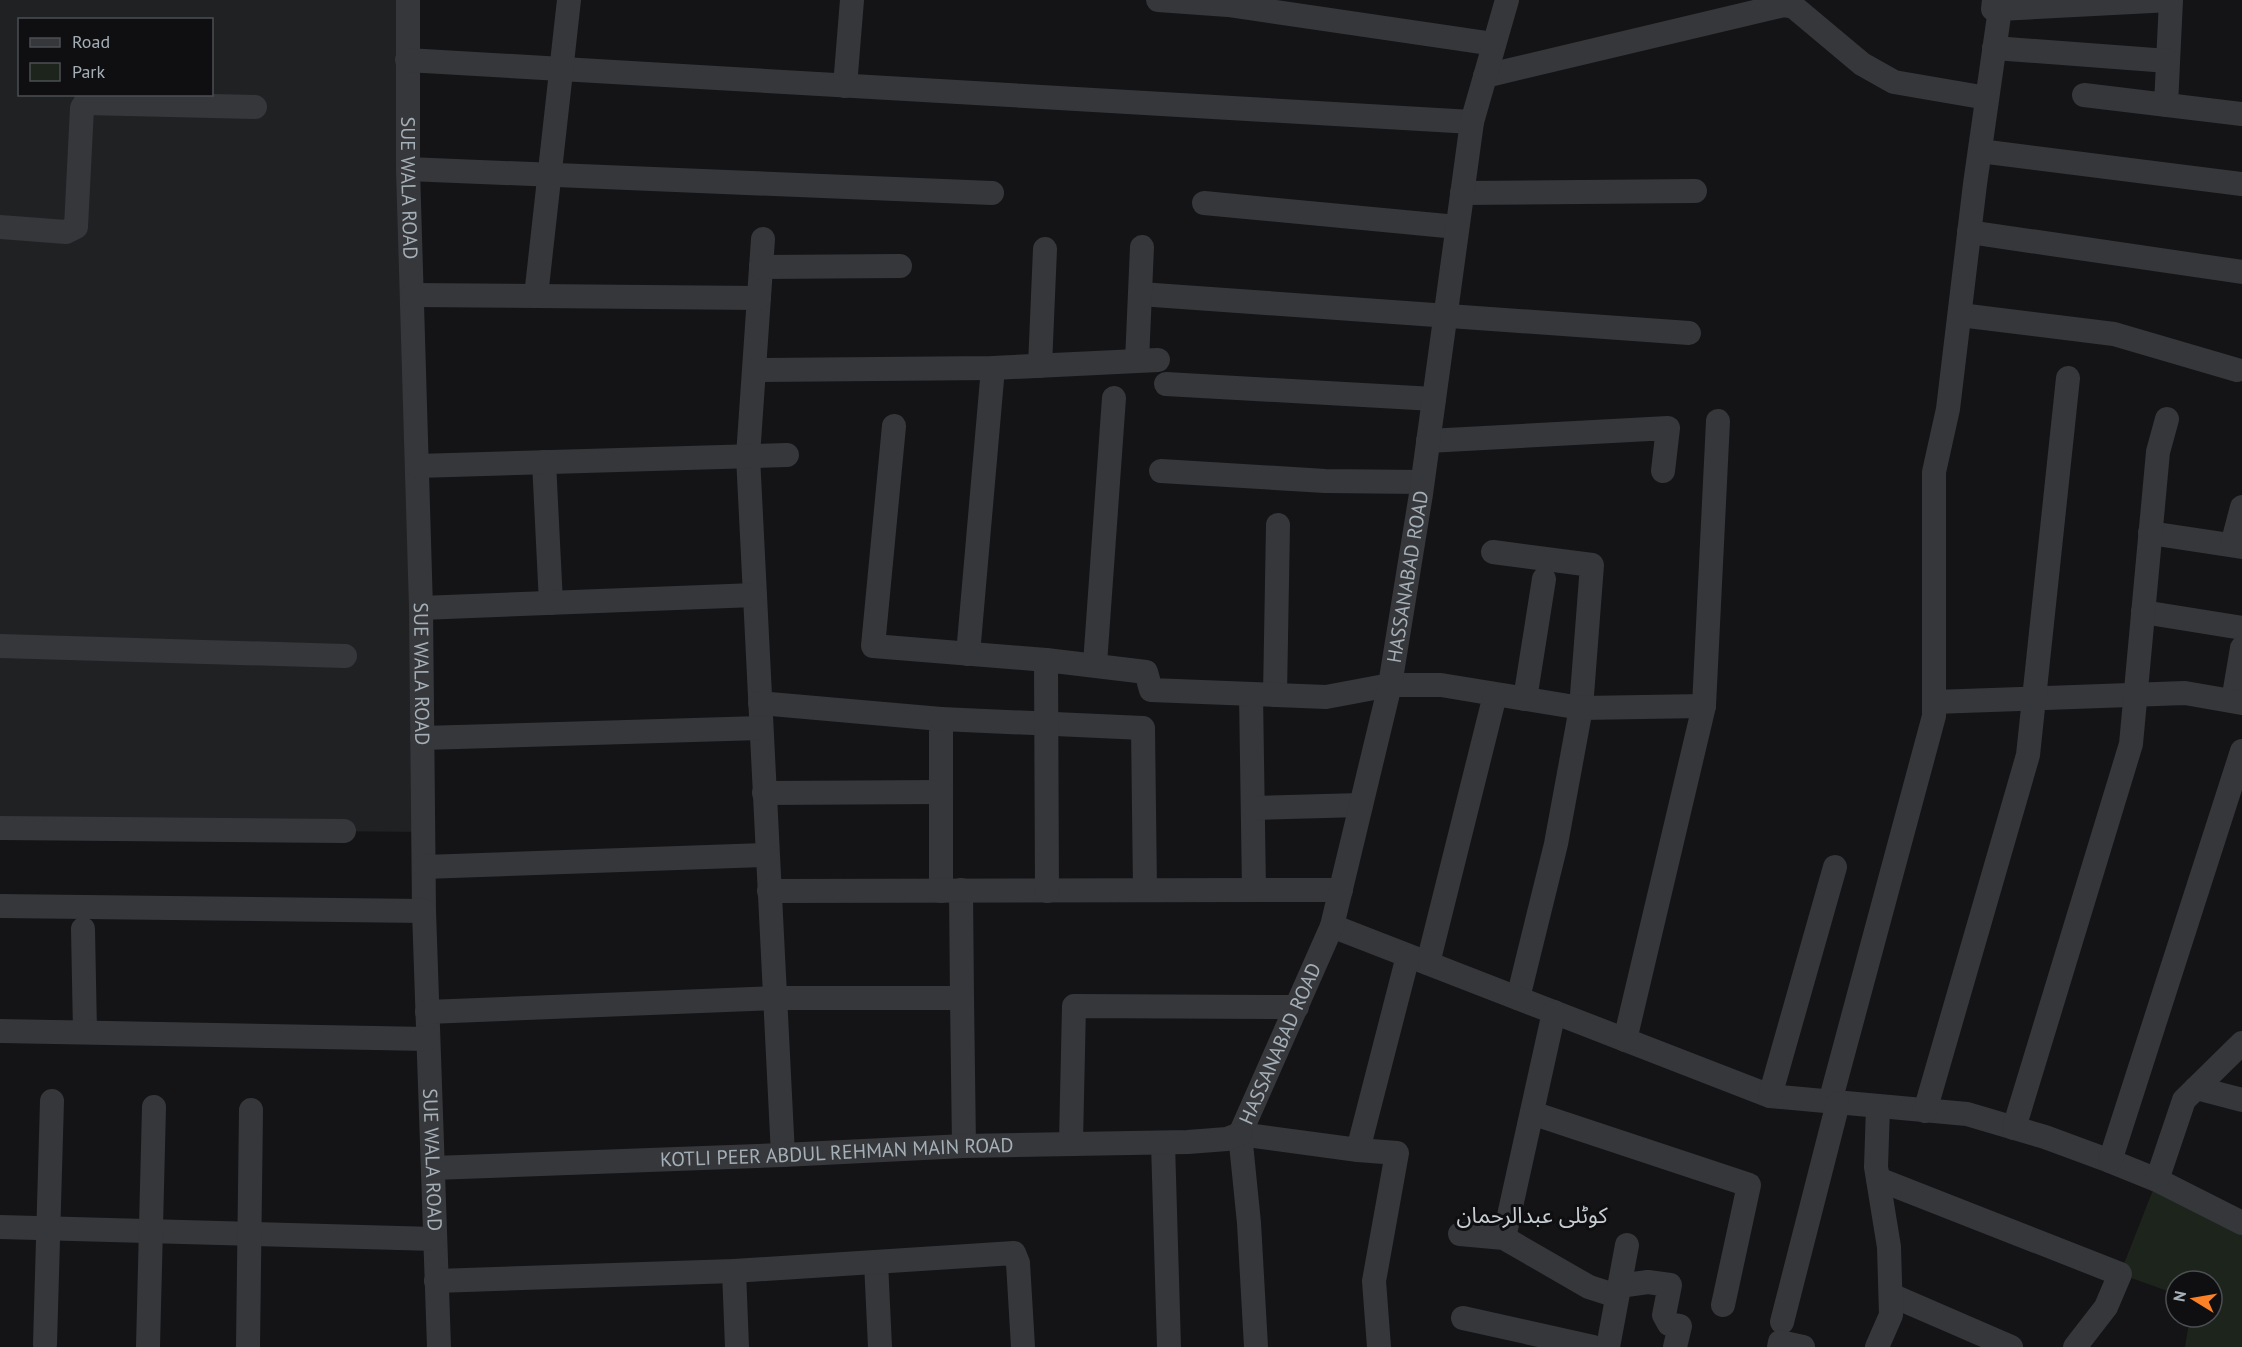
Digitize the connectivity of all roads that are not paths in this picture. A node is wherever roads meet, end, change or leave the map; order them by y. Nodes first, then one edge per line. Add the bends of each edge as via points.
1 (408, 0) edge
2 (569, 0) edge
3 (852, 0) edge
4 (1158, 0) edge
5 (1507, 0) edge
6 (1229, 2) edge
7 (1997, 5) edge
8 (1494, 44) junction
9 (1994, 48) junction
10 (407, 60) junction
11 (2168, 61) junction
12 (562, 69) junction
13 (1485, 76) junction
14 (846, 86) junction
15 (2084, 95) dead end
16 (1987, 98) junction
17 (2166, 105) junction
18 (255, 108) dead end
19 (2242, 114) edge
20 (1472, 122) junction
21 (1980, 151) junction
22 (408, 169) junction
23 (551, 175) junction
24 (2242, 184) edge
25 (1695, 191) dead end
26 (992, 193) dead end
27 (1462, 193) junction
28 (1204, 203) dead end
29 (0, 227) edge
30 (1458, 227) junction
31 (1970, 232) junction
32 (763, 239) dead end
33 (1142, 247) dead end
34 (1045, 249) dead end
35 (900, 266) dead end
36 (761, 267) junction
37 (2242, 272) edge
38 (1140, 294) junction
39 (412, 295) junction
40 (536, 296) junction
41 (759, 298) junction
42 (1960, 315) junction
43 (1445, 317) junction
44 (1689, 333) dead end
45 (1040, 366) junction
46 (993, 368) junction
47 (754, 370) junction
48 (2237, 370) dead end
49 (2068, 378) dead end
50 (1166, 384) dead end
51 (1114, 398) dead end
52 (1434, 399) junction
53 (2167, 419) dead end
54 (1718, 421) dead end
55 (894, 426) dead end
56 (1428, 441) junction
57 (787, 455) dead end
58 (748, 456) junction
59 (544, 462) junction
60 (417, 466) junction
61 (1161, 471) dead end
62 (1663, 471) dead end
63 (1422, 482) junction
64 (2242, 507) edge
65 (1278, 525) dead end
66 (2150, 533) junction
67 (2237, 546) edge
68 (1493, 552) dead end
69 (1544, 579) dead end
70 (755, 595) junction
71 (551, 603) junction
72 (421, 608) junction
73 (2142, 612) junction
74 (2242, 628) edge
75 (0, 646) edge
76 (2242, 648) edge
77 (968, 654) junction
78 (345, 656) dead end
79 (1046, 660) junction
80 (1095, 664) junction
81 (1390, 685) junction
82 (1263, 695) junction
83 (1495, 695) junction
84 (2134, 696) junction
85 (1524, 699) junction
86 (2034, 699) junction
87 (1934, 702) junction
88 (2238, 702) edge
89 (760, 703) junction
90 (1704, 706) junction
91 (1581, 708) junction
92 (941, 719) junction
93 (1046, 724) junction
94 (761, 728) junction
95 (422, 738) junction
96 (2242, 751) edge
97 (941, 792) junction
98 (764, 793) junction
99 (1361, 805) junction
100 (1253, 808) junction
101 (0, 828) edge
102 (344, 831) dead end
103 (767, 855) junction
104 (424, 867) junction
105 (1835, 867) dead end
106 (1145, 890) junction
107 (1254, 890) junction
108 (1341, 890) junction
109 (769, 891) junction
110 (951, 891) junction
111 (1047, 891) junction
112 (0, 906) edge
113 (424, 911) junction
114 (1332, 926) junction
115 (83, 928) dead end
116 (1418, 959) junction
117 (774, 998) junction
118 (962, 998) junction
119 (1518, 998) junction
120 (1297, 1007) junction
121 (427, 1012) junction
122 (1554, 1012) junction
123 (0, 1031) edge
124 (85, 1032) junction
125 (428, 1039) junction
126 (1625, 1040) junction
127 (2242, 1043) edge
128 (2196, 1088) junction
129 (1770, 1096) junction
130 (2242, 1100) edge
131 (52, 1101) dead end
132 (1834, 1103) junction
133 (154, 1107) dead end
134 (1878, 1107) junction
135 (251, 1110) dead end
136 (1925, 1111) junction
137 (1532, 1113) junction
138 (2014, 1128) junction
139 (1240, 1134) junction
140 (1071, 1142) junction
141 (1163, 1143) junction
142 (964, 1146) junction
143 (1358, 1150) junction
144 (783, 1155) junction
145 (2110, 1161) junction
146 (433, 1168) junction
147 (1878, 1179) junction
148 (2157, 1180) junction
149 (2242, 1223) edge
150 (0, 1227) edge
151 (48, 1229) junction
152 (152, 1232) junction
153 (251, 1234) junction
154 (1460, 1234) dead end
155 (1504, 1238) junction
156 (435, 1239) junction
157 (1627, 1245) dead end
158 (876, 1262) junction
159 (735, 1271) junction
160 (436, 1281) junction
161 (1618, 1291) junction
162 (1891, 1295) junction
163 (1723, 1305) dead end
164 (1463, 1318) dead end
165 (1782, 1322) dead end
166 (45, 1344) dead end
167 (148, 1347) edge
168 (249, 1347) edge
169 (438, 1347) edge
170 (737, 1347) edge
171 (880, 1347) edge
172 (1023, 1347) edge
173 (1168, 1347) edge
174 (1256, 1347) edge
175 (1379, 1347) edge
176 (1593, 1347) edge
177 (1608, 1347) edge
178 (1675, 1347) edge
179 (1779, 1347) edge
180 (1803, 1347) edge
181 (1877, 1347) edge
182 (2011, 1347) edge
183 (2075, 1347) edge

1 - 10 street, SUE WALA ROAD
2 - 12 street
3 - 14 street
4 - 6 street
5 - 8 street, HASSANABAD ROAD
6 - 8 street
7 - 9 street
7 - 11 street via 2171,0
8 - 13 street, HASSANABAD ROAD
9 - 11 street
9 - 16 street
10 - 12 street
10 - 22 street, SUE WALA ROAD
11 - 17 street
12 - 14 street
12 - 23 street
13 - 16 street via 1784,5 1799,11 1862,64 1894,82
13 - 20 street, HASSANABAD ROAD
14 - 20 street
15 - 17 street
16 - 21 street
17 - 19 street
18 - 29 street via 85,103 76,227 66,232
20 - 27 street, HASSANABAD ROAD
21 - 24 street
21 - 31 street
22 - 23 street
22 - 39 street, SUE WALA ROAD
23 - 26 street
23 - 40 street
25 - 27 street
27 - 30 street, HASSANABAD ROAD
28 - 30 street
30 - 43 street, HASSANABAD ROAD
31 - 37 street
31 - 42 street
32 - 36 street
33 - 38 street
34 - 45 street
35 - 36 street
36 - 41 street
38 - 43 street
38 - 45 street via 1148,360
39 - 40 street
39 - 60 street, SUE WALA ROAD
40 - 41 street
41 - 47 street
42 - 48 street via 2114,334
42 - 87 street via 1948,409 1934,472
43 - 44 street
43 - 52 street, HASSANABAD ROAD
45 - 46 street
46 - 47 street
46 - 77 street
47 - 58 street
49 - 86 street
50 - 52 street
51 - 80 street
52 - 56 street, HASSANABAD ROAD
53 - 66 street via 2158,452
54 - 90 street
55 - 77 street via 873,646
56 - 62 street via 1668,428
56 - 63 street, HASSANABAD ROAD
57 - 58 street
58 - 59 street
58 - 70 street
59 - 60 street
59 - 71 street
60 - 72 street, SUE WALA ROAD
61 - 63 street via 1325,481
63 - 81 street, HASSANABAD ROAD
64 - 67 street
65 - 82 street
66 - 67 street
66 - 73 street
68 - 91 street via 1592,565
69 - 85 street
70 - 71 street
70 - 89 street
71 - 72 street
72 - 95 street, SUE WALA ROAD
73 - 74 street
73 - 84 street
75 - 78 street
76 - 88 street
77 - 79 street
79 - 80 street
79 - 93 street
80 - 82 street via 1146,672 1151,690
81 - 82 street via 1326,697
81 - 83 street via 1441,685
81 - 99 street, HASSANABAD ROAD
82 - 100 street
83 - 85 street
83 - 116 street
84 - 86 street
84 - 88 street via 2185,693
84 - 138 street via 2131,744
85 - 91 street
86 - 87 street
86 - 136 street via 2028,755
87 - 132 street via 1934,716
89 - 92 street
89 - 94 street
90 - 91 street
90 - 126 street
91 - 119 street via 1556,844
92 - 93 street
92 - 97 street
93 - 106 street via 1143,728
93 - 111 street
94 - 95 street
94 - 98 street
95 - 104 street, SUE WALA ROAD
96 - 145 street
97 - 98 street
97 - 110 street
98 - 103 street
99 - 100 street
99 - 108 street, HASSANABAD ROAD
100 - 107 street
101 - 102 street
103 - 104 street
103 - 109 street
104 - 113 street, SUE WALA ROAD
105 - 129 street
106 - 107 street
106 - 111 street
107 - 108 street
108 - 114 street, HASSANABAD ROAD
109 - 110 street
109 - 117 street
110 - 111 street
110 - 118 street
112 - 113 street
113 - 121 street, SUE WALA ROAD
114 - 116 street
114 - 120 street, HASSANABAD ROAD
115 - 124 street
116 - 119 street
116 - 143 street
117 - 118 street
117 - 121 street
117 - 144 street
118 - 142 street
119 - 122 street
120 - 139 street, HASSANABAD ROAD
120 - 140 street via 1074,1006
121 - 125 street, SUE WALA ROAD
122 - 126 street
122 - 137 street
123 - 124 street
124 - 125 street
125 - 146 street, SUE WALA ROAD
126 - 129 street
127 - 128 street
128 - 130 street
128 - 148 street via 2184,1100
129 - 132 street
131 - 151 street
132 - 134 street
132 - 165 street
133 - 152 street
134 - 136 street
134 - 147 street
135 - 153 street
136 - 138 street via 1967,1114
137 - 155 street
137 - 163 street via 1749,1185
138 - 145 street
139 - 141 street, KOTLI PEER ABDUL REHMAN MAIN ROAD via 1227,1139
139 - 143 street, KOTLI PEER ABDUL REHMAN MAIN ROAD
139 - 174 street
140 - 141 street, KOTLI PEER ABDUL REHMAN MAIN ROAD
140 - 142 street, KOTLI PEER ABDUL REHMAN MAIN ROAD
141 - 173 street
142 - 144 street, KOTLI PEER ABDUL REHMAN MAIN ROAD
143 - 175 street, KOTLI PEER ABDUL REHMAN MAIN ROAD via 1397,1154 1374,1281
144 - 146 street, KOTLI PEER ABDUL REHMAN MAIN ROAD
145 - 148 street
146 - 156 street, SUE WALA ROAD
147 - 162 street
147 - 183 street via 2120,1274 2106,1307
148 - 149 street
150 - 151 street
151 - 152 street
151 - 166 street
152 - 153 street
152 - 167 street
153 - 156 street
153 - 168 street
154 - 155 street
155 - 161 street via 1589,1287
156 - 160 street, SUE WALA ROAD
157 - 161 street
158 - 159 street
158 - 171 street
158 - 172 street via 1014,1253 1018,1263
159 - 160 street
159 - 170 street
160 - 169 street, SUE WALA ROAD
161 - 177 street
161 - 178 street via 1648,1282 1670,1285 1664,1315 1669,1324 1680,1326
162 - 181 street via 1891,1315
162 - 182 street
164 - 176 street
179 - 180 street via 1780,1342

